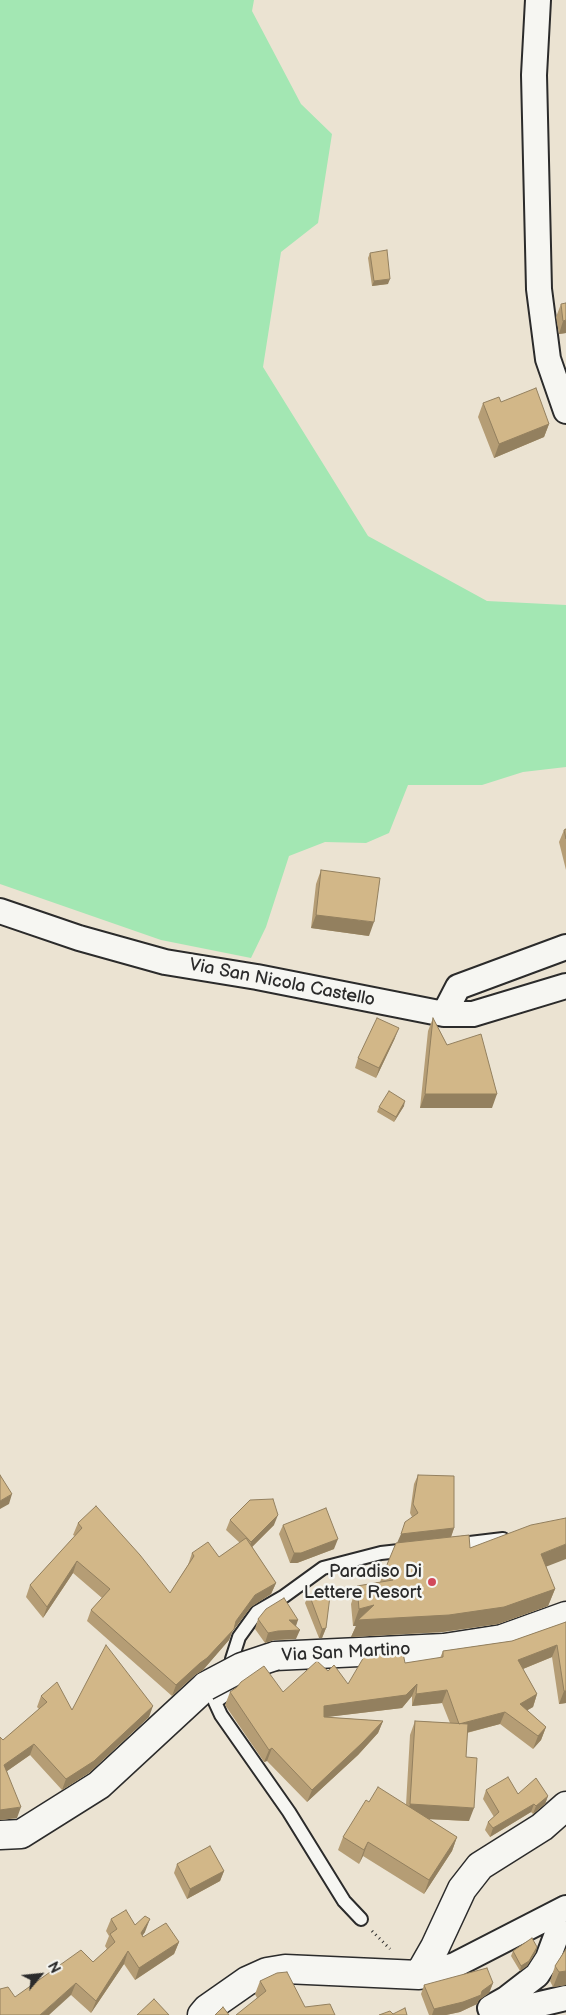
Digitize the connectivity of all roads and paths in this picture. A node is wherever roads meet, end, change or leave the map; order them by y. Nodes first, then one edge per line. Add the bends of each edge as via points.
1 (538, 0) edge
2 (566, 411) edge
3 (0, 911) edge
4 (566, 947) edge
5 (566, 986) edge
6 (444, 1014) junction
7 (511, 1538) edge
8 (442, 1546) edge
9 (424, 1548) edge
10 (566, 1616) edge
11 (566, 1806) edge
12 (0, 1835) edge
13 (566, 1909) edge
14 (361, 1919) joint
15 (411, 1975) junction
16 (566, 1998) edge
17 (202, 2015) edge
18 (493, 2015) edge

1 - 2 street via 534,75 539,289 548,359
3 - 6 street, Via San Nicola Castello via 78,938 165,962
4 - 6 street via 458,988
5 - 6 street, Via San Nicola Castello via 473,1014
7 - 8 lane
9 - 14 lane via 381,1553 323,1568 257,1612 239,1637 230,1667 228,1693 215,1702 344,1901
10 - 12 street, Via San Martino, bridge via 502,1639 444,1648 275,1656 242,1667 206,1686 100,1785 21,1834
11 - 15 street via 542,1827 480,1866 462,1889 435,1947
13 - 15 street via 455,1965
13 - 18 street via 548,1958 537,1975 490,2008
14 - 15 path via 401,1960
15 - 17 street via 285,1969 267,1972 247,1981
16 - 18 street

